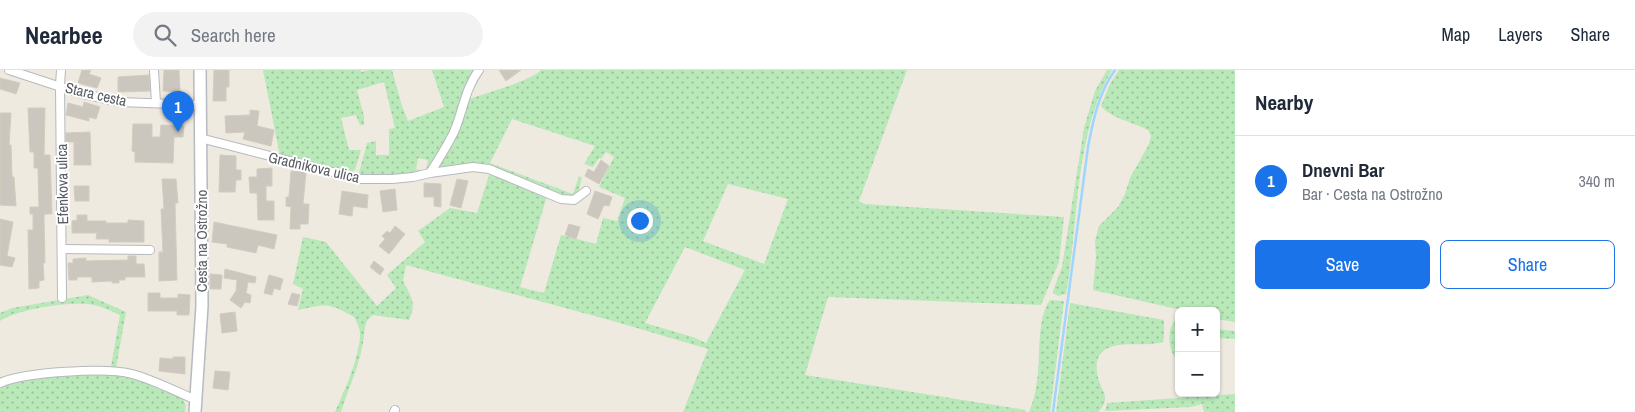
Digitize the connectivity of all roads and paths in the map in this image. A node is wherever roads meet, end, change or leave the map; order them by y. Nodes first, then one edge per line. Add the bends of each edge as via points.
1 (9, 70) edge
2 (62, 70) edge
3 (154, 70) edge
4 (200, 70) edge
5 (479, 70) edge
6 (60, 85) junction
7 (156, 103) junction
8 (199, 105) junction
9 (200, 138) junction
10 (430, 172) junction
11 (586, 191) dead end
12 (62, 249) junction
13 (150, 250) dead end
14 (62, 298) dead end
15 (0, 383) edge
16 (191, 398) junction
17 (195, 412) edge

1 - 6 street, Stara cesta
2 - 6 street, Efenkova ulica
3 - 7 street
4 - 8 street, Cesta na Ostrožno
5 - 10 street via 464,100 454,131
6 - 7 street, Stara cesta via 79,93 120,102
6 - 12 street, Efenkova ulica
7 - 8 street, Stara cesta
8 - 9 street, Cesta na Ostrožno
9 - 10 street, Gradnikova ulica via 360,179 413,177
9 - 16 street, Cesta na Ostrožno via 202,306
10 - 11 street, Gradnikova ulica via 473,167 489,170 570,201
12 - 13 street
12 - 14 street, Efenkova ulica
15 - 16 street via 15,378 84,370 118,371
16 - 17 street, Cesta na Ostrožno

